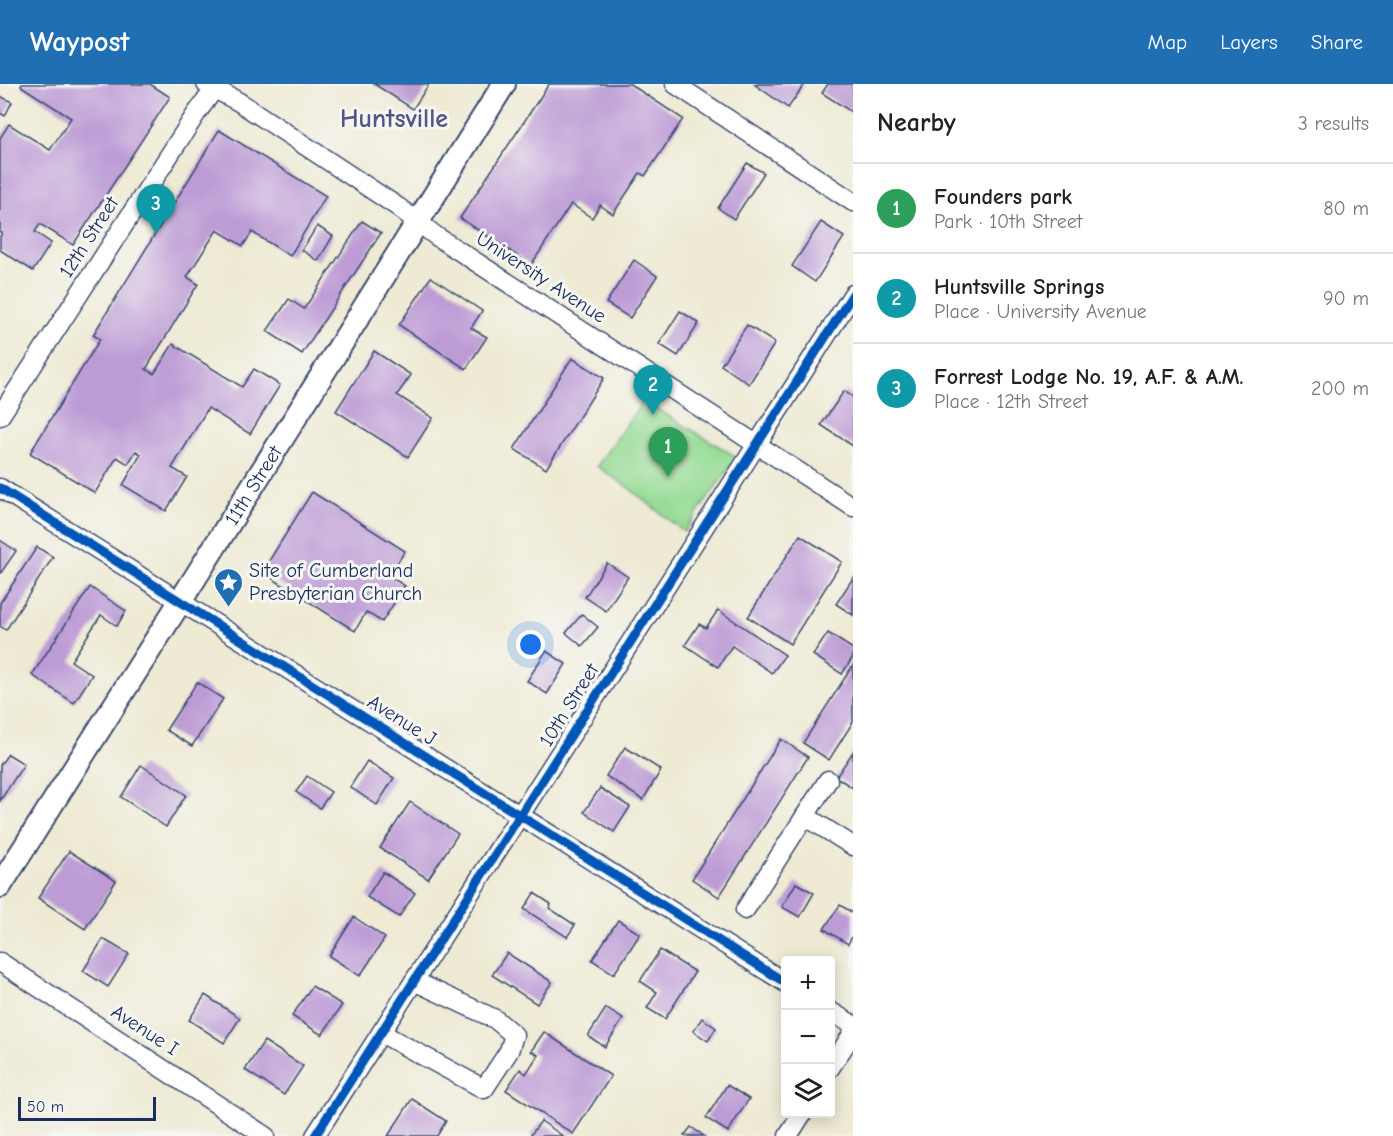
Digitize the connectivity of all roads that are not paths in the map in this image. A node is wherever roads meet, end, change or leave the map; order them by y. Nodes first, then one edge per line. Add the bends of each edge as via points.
1 (504, 84) edge
2 (675, 84) edge
3 (213, 85) edge
4 (853, 202) edge
5 (418, 221) junction
6 (853, 294) edge
7 (0, 416) edge
8 (755, 444) junction
9 (0, 488) edge
10 (853, 507) edge
11 (180, 602) junction
12 (828, 780) dead end
13 (520, 815) junction
14 (805, 816) junction
15 (853, 846) edge
16 (0, 886) edge
17 (745, 910) dead end
18 (0, 962) edge
19 (781, 980) edge
20 (414, 981) junction
21 (835, 1014) edge
22 (853, 1025) edge
23 (381, 1033) junction
24 (853, 1033) edge
25 (834, 1064) edge
26 (799, 1118) edge
27 (265, 1136) edge
28 (315, 1136) edge
29 (788, 1136) edge

1 - 5 main road, 11th Street
2 - 4 street
3 - 5 street, University Avenue
3 - 7 street, 12th Street
5 - 8 street, University Avenue
5 - 11 main road, 11th Street
6 - 8 street, 10th Street
8 - 10 street, University Avenue
8 - 13 street, 10th Street
9 - 11 street, Avenue J
11 - 13 street, Avenue J
11 - 16 main road, 11th Street
12 - 14 street
13 - 19 street, Avenue J
13 - 20 street, 10th Street
14 - 15 street
14 - 17 street
18 - 27 street, Avenue I
20 - 23 street, 10th Street
20 - 23 street via 495,1019 514,1035 509,1051 484,1089
21 - 22 street
23 - 28 street, 10th Street
24 - 25 street
26 - 29 street

